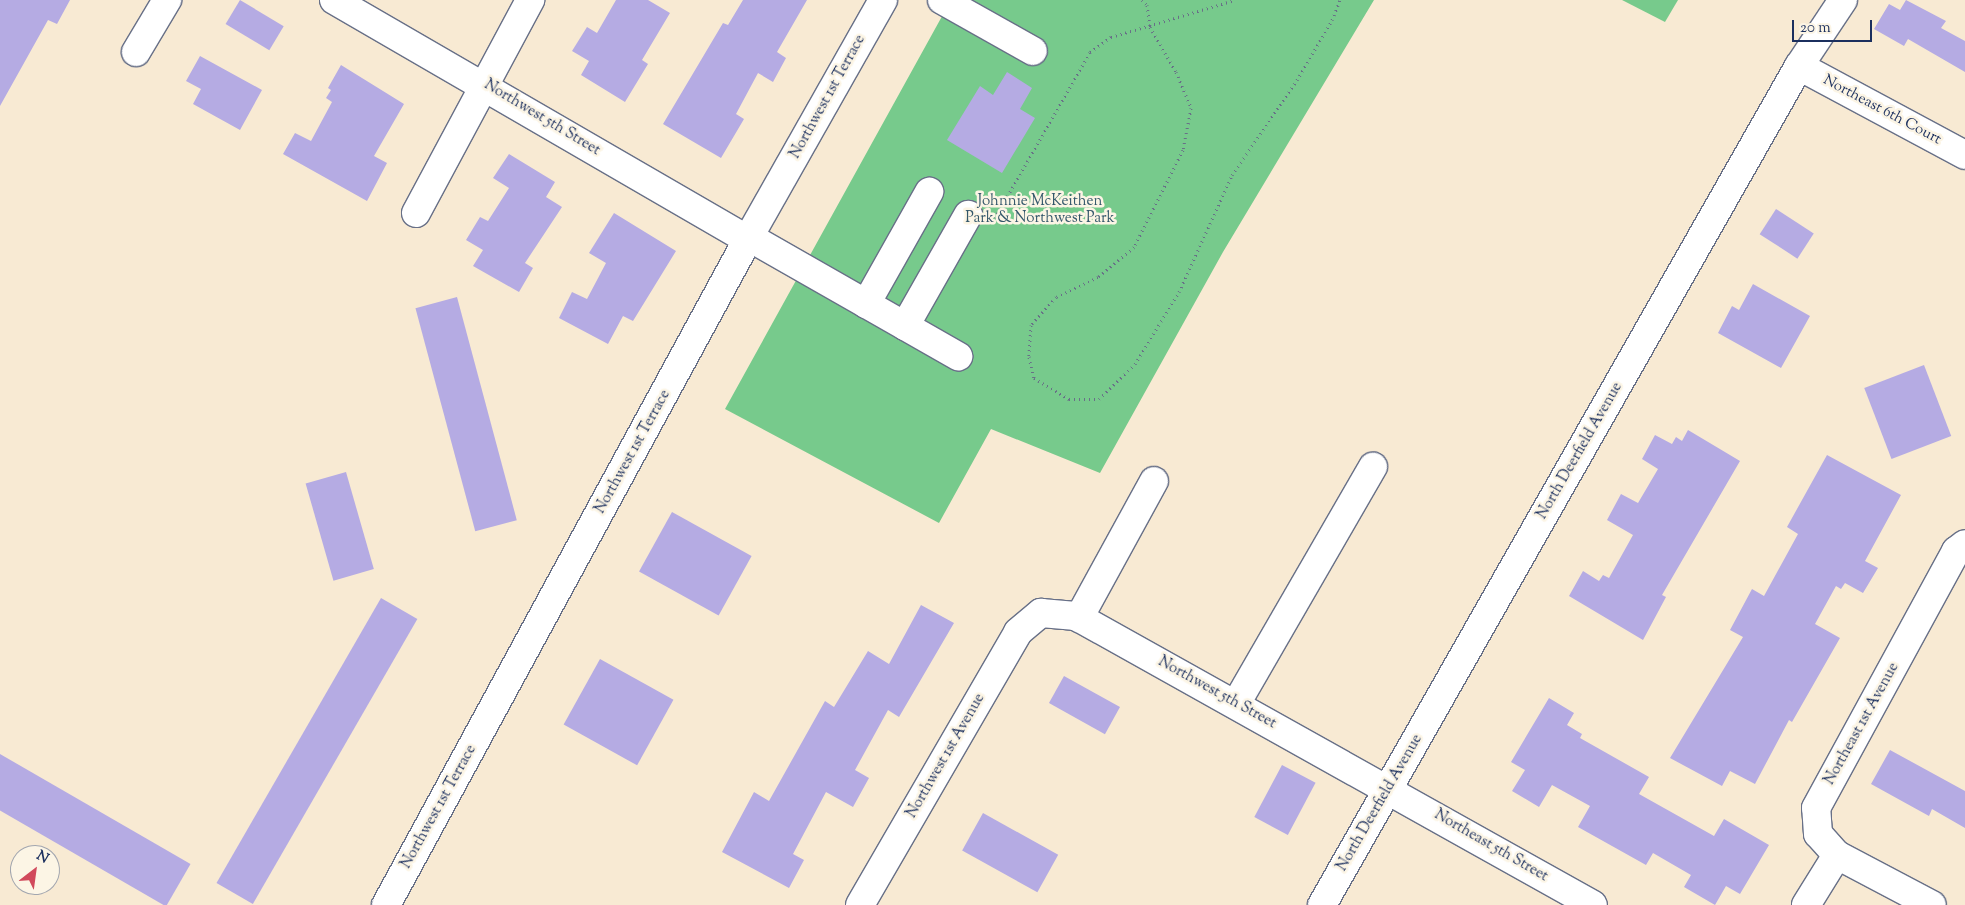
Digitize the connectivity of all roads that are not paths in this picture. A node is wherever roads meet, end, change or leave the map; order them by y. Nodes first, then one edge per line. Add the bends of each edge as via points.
1 (167, 0) edge
2 (334, 0) edge
3 (530, 0) edge
4 (883, 0) edge
5 (942, 0) edge
6 (1843, 0) edge
7 (1033, 51) dead end
8 (136, 52) dead end
9 (1798, 66) junction
10 (483, 83) junction
11 (1965, 155) edge
12 (929, 192) dead end
13 (416, 213) dead end
14 (979, 220) road end
15 (749, 238) junction
16 (866, 304) junction
17 (905, 326) junction
18 (958, 356) dead end
19 (1373, 467) dead end
20 (1154, 481) dead end
21 (1965, 544) edge
22 (1041, 613) joint
23 (1079, 618) junction
24 (1236, 704) junction
25 (1388, 788) junction
26 (1837, 855) junction
27 (386, 905) edge
28 (860, 905) edge
29 (1322, 905) edge
30 (1593, 905) edge
31 (1806, 905) edge
32 (1932, 905) edge

1 - 8 street
2 - 10 street, Northwest 5th Street
3 - 10 street
4 - 15 street, Northwest 1st Terrace
5 - 7 street
6 - 9 street, North Deerfield Avenue
9 - 11 street, Northeast 6th Court
9 - 25 street, North Deerfield Avenue
10 - 13 street
10 - 15 street, Northwest 5th Street
12 - 16 street
14 - 17 street
15 - 16 street, Northwest 5th Street
15 - 27 street, Northwest 1st Terrace
16 - 17 street, Northwest 5th Street
17 - 18 street, Northwest 5th Street
19 - 24 street
20 - 23 street
21 - 26 street, Northeast 1st Avenue via 1956,551 1816,808 1818,834
22 - 23 street, Northwest 5th Street
22 - 28 street, Northwest 1st Avenue via 1018,632
23 - 24 street, Northwest 5th Street
24 - 25 street, Northwest 5th Street
25 - 29 street, North Deerfield Avenue
25 - 30 street, Northeast 5th Street
26 - 31 street
26 - 32 street

